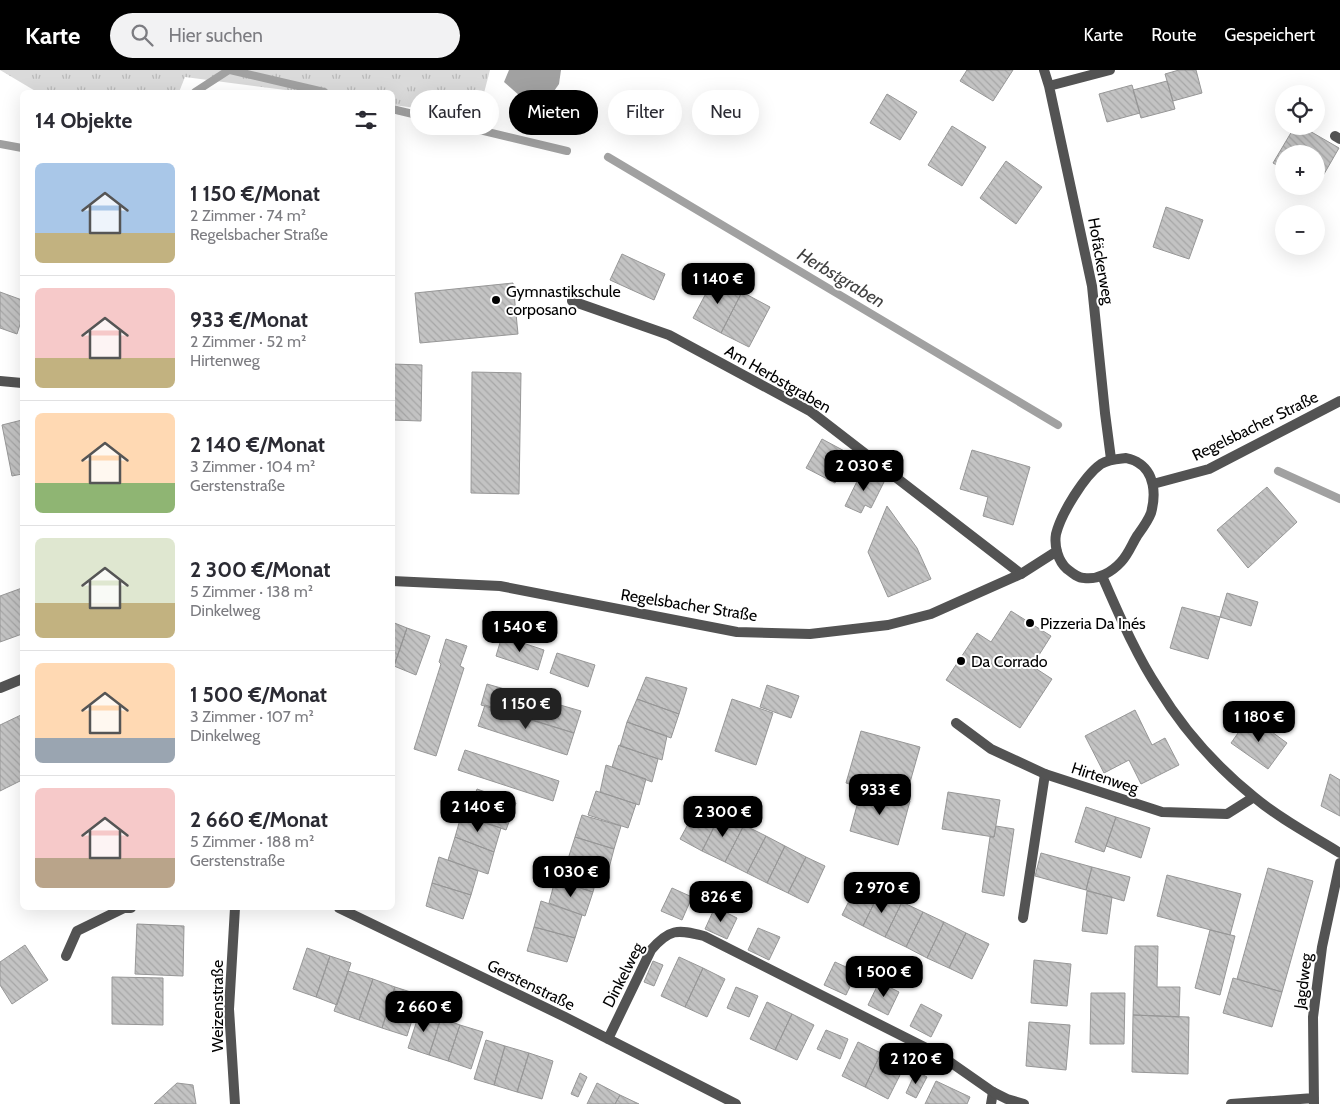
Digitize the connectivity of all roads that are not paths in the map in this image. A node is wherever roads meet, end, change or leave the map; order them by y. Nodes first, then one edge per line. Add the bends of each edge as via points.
1 (1044, 70) edge
2 (1110, 70) edge
3 (1049, 86) junction
4 (572, 301) dead end
5 (0, 381) edge
6 (20, 383) edge
7 (1340, 401) edge
8 (1111, 459) junction
9 (1153, 484) junction
10 (1056, 552) junction
11 (1021, 574) junction
12 (1102, 576) junction
13 (395, 581) edge
14 (20, 680) edge
15 (0, 688) edge
16 (956, 723) dead end
17 (1045, 774) junction
18 (1254, 797) junction
19 (1340, 853) edge
20 (1340, 863) edge
21 (120, 910) edge
22 (235, 910) edge
23 (343, 910) edge
24 (1023, 918) dead end
25 (66, 956) dead end
26 (608, 1039) junction
27 (993, 1092) junction
28 (1314, 1101) edge
29 (235, 1104) edge
30 (736, 1104) edge
31 (992, 1104) edge
32 (1024, 1104) edge
33 (1231, 1104) edge

1 - 3 street, Hofäckerweg
2 - 3 street
3 - 8 street, Hofäckerweg via 1092,286
4 - 11 street, Am Herbstgraben via 669,335 810,411
5 - 6 street
7 - 9 street, Regelsbacher Straße via 1209,469
8 - 9 street via 1126,458 1138,462 1148,471
8 - 10 street via 1091,473 1073,496 1056,535
9 - 12 street via 1151,514 1122,561
10 - 11 street, Regelsbacher Straße
10 - 12 street via 1073,574 1083,578
11 - 13 street, Regelsbacher Straße via 931,614 888,625 810,634 737,632 500,586
12 - 18 street via 1126,630 1158,688 1191,735
14 - 15 street
16 - 17 street, Hirtenweg via 991,749
17 - 18 street, Hirtenweg via 1162,812 1228,814
17 - 24 street
18 - 19 street
20 - 28 street, Jagdweg via 1322,947 1313,1017
21 - 25 street via 77,931
22 - 29 street, Weizenstraße via 229,1009
23 - 26 street, Gerstenstraße
26 - 27 street, Dinkelweg via 651,950 661,938 673,932 686,932 704,936 940,1054
26 - 30 street, Gerstenstraße
27 - 31 street
27 - 32 street, Dinkelweg
28 - 33 street

